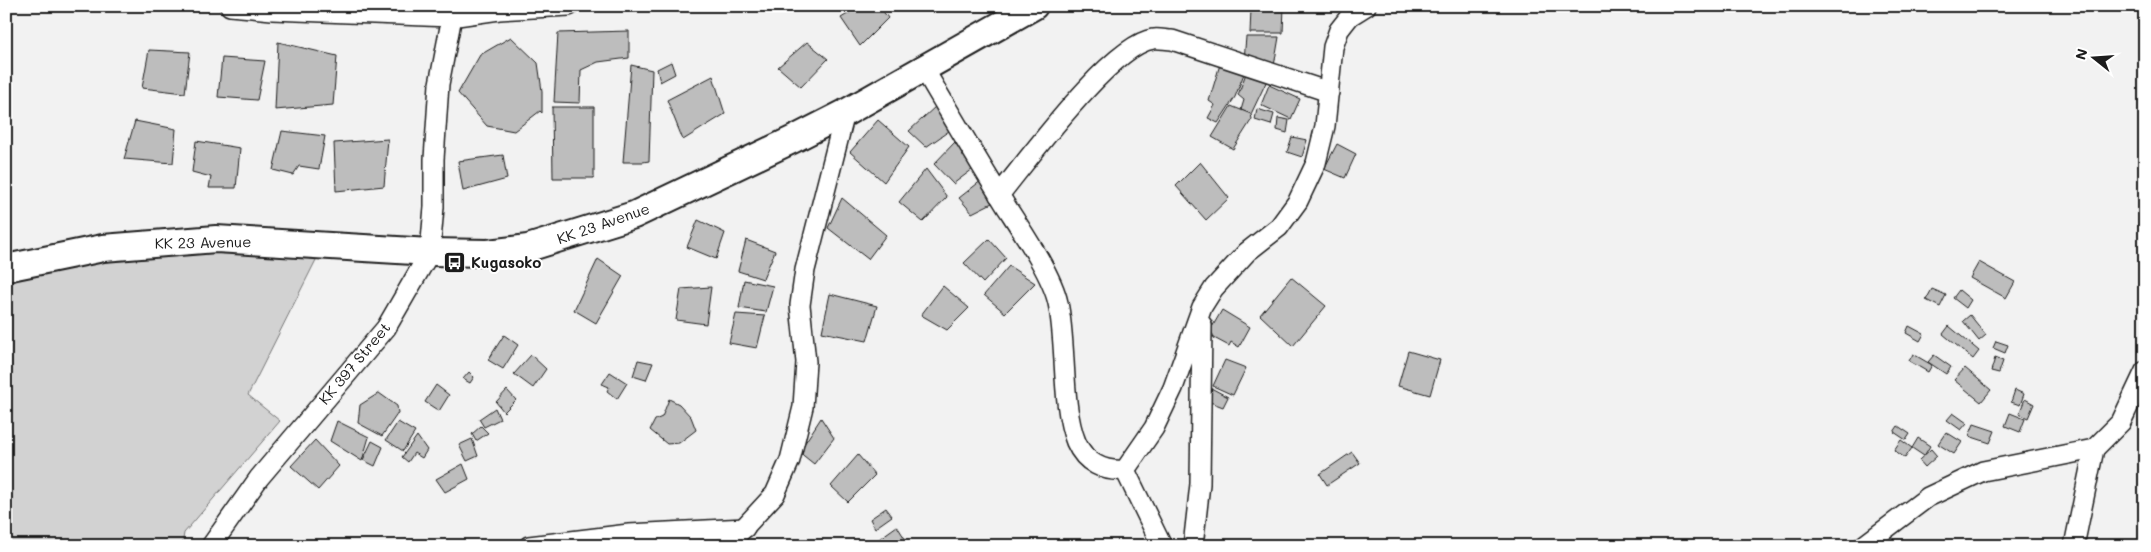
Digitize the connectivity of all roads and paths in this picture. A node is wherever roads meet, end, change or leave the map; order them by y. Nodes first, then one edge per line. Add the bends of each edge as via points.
1 (230, 6) edge
2 (569, 6) edge
3 (1034, 6) edge
4 (1366, 6) edge
5 (452, 12) edge
6 (924, 69) junction
7 (1329, 92) junction
8 (845, 113) junction
9 (999, 195) junction
10 (430, 252) junction
11 (6, 268) edge
12 (1202, 307) junction
13 (2145, 371) edge
14 (2094, 449) junction
15 (1125, 470) junction
16 (745, 528) junction
17 (211, 546) edge
18 (529, 546) edge
19 (727, 546) edge
20 (1162, 546) edge
21 (1192, 546) edge
22 (1863, 546) edge
23 (2074, 546) edge

1 - 5 street via 282,11
2 - 5 street
3 - 6 main road, KK 23 Avenue
4 - 7 street via 1350,16 1339,30 1333,47
5 - 10 street, KK 397 Street via 439,84
6 - 8 main road, KK 23 Avenue
6 - 9 street
7 - 9 street via 1172,40 1152,39 1131,49 1103,73
7 - 12 street via 1316,163 1298,201 1279,227 1247,252 1214,288
8 - 10 main road, KK 23 Avenue via 634,215 528,248 488,253
8 - 16 street via 805,270 800,305 806,362 803,407 790,460 775,494
9 - 15 street via 1037,257 1058,301 1076,442 1096,465 1110,471
10 - 11 main road, KK 23 Avenue via 216,239 103,248
10 - 17 street, KK 397 Street via 386,328 259,478
12 - 15 street via 1173,388 1154,428
12 - 21 street via 1200,484
13 - 14 street via 2121,422
14 - 22 street via 1983,471 1928,498
14 - 23 street
15 - 20 street
16 - 18 street via 630,534
16 - 19 street

